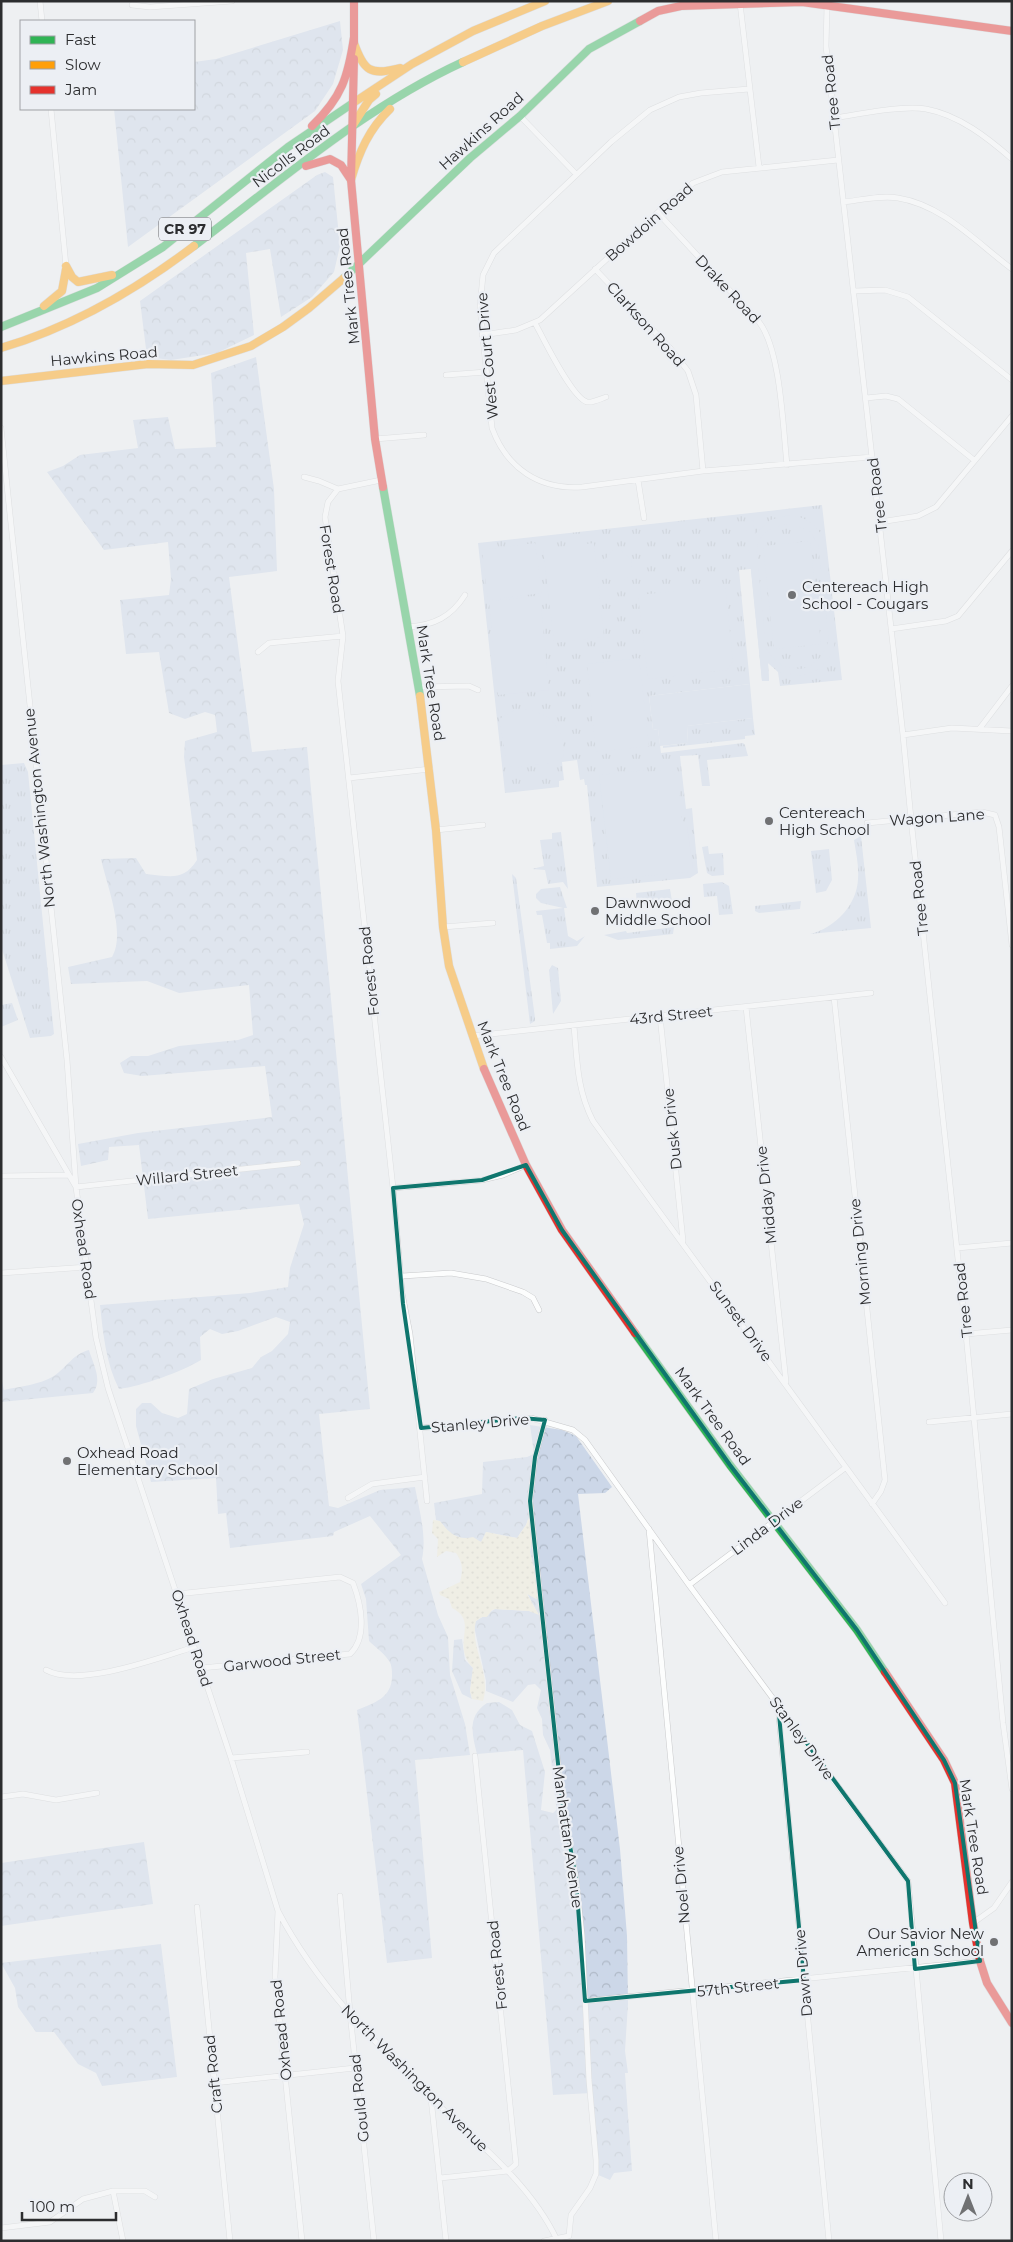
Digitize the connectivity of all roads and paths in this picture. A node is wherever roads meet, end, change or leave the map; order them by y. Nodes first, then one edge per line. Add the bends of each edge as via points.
1 (40, 1) edge
2 (232, 1) edge
3 (354, 1) edge
4 (545, 1) edge
5 (608, 1) edge
6 (740, 3) junction
7 (132, 5) dead end
8 (827, 6) junction
9 (42, 20) edge
10 (1012, 31) edge
11 (473, 32) junction
12 (354, 39) junction
13 (412, 64) junction
14 (748, 89) junction
15 (407, 94) junction
16 (353, 104) junction
17 (51, 110) edge
18 (520, 116) junction
19 (835, 118) junction
20 (351, 127) junction
21 (288, 147) junction
22 (1012, 159) edge
23 (838, 160) junction
24 (759, 167) junction
25 (294, 171) junction
26 (576, 174) junction
27 (351, 180) junction
28 (844, 202) junction
29 (658, 213) junction
30 (66, 266) junction
31 (358, 266) junction
32 (1012, 269) edge
33 (595, 270) junction
34 (122, 273) junction
35 (854, 291) junction
36 (35, 313) junction
37 (535, 323) junction
38 (1, 327) edge
39 (482, 335) junction
40 (1, 348) edge
41 (486, 372) junction
42 (446, 375) dead end
43 (1012, 380) edge
44 (1, 382) edge
45 (606, 398) dead end
46 (866, 398) junction
47 (1012, 416) edge
48 (1, 428) edge
49 (424, 435) dead end
50 (375, 439) junction
51 (872, 456) junction
52 (974, 460) junction
53 (787, 465) junction
54 (703, 471) junction
55 (304, 477) dead end
56 (381, 480) junction
57 (638, 480) junction
58 (338, 489) junction
59 (644, 518) dead end
60 (880, 522) junction
61 (1012, 551) edge
62 (465, 595) dead end
63 (408, 628) junction
64 (891, 629) junction
65 (343, 636) junction
66 (258, 652) dead end
67 (1012, 686) edge
68 (418, 687) junction
69 (478, 690) dead end
70 (980, 728) junction
71 (1012, 731) edge
72 (903, 735) junction
73 (430, 769) junction
74 (350, 778) junction
75 (910, 819) junction
76 (867, 823) dead end
77 (483, 825) dead end
78 (436, 830) junction
79 (493, 923) dead end
80 (443, 927) junction
81 (1012, 945) edge
82 (871, 993) dead end
83 (834, 997) junction
84 (746, 1007) junction
85 (660, 1016) junction
86 (574, 1026) junction
87 (472, 1036) junction
88 (1, 1057) edge
89 (298, 1163) dead end
90 (526, 1165) junction
91 (69, 1175) junction
92 (1, 1176) edge
93 (76, 1187) junction
94 (393, 1188) junction
95 (683, 1242) junction
96 (1012, 1243) edge
97 (958, 1248) junction
98 (87, 1267) junction
99 (1, 1273) edge
100 (402, 1276) junction
101 (539, 1310) dead end
102 (1012, 1330) edge
103 (966, 1334) junction
104 (786, 1383) junction
105 (1012, 1414) edge
106 (974, 1418) junction
107 (545, 1420) junction
108 (929, 1422) dead end
109 (421, 1428) junction
110 (845, 1468) junction
111 (425, 1478) junction
112 (348, 1498) dead end
113 (427, 1501) dead end
114 (872, 1504) junction
115 (773, 1522) junction
116 (649, 1528) junction
117 (689, 1584) junction
118 (177, 1594) junction
119 (945, 1603) dead end
120 (194, 1647) junction
121 (201, 1668) junction
122 (46, 1670) dead end
123 (778, 1704) junction
124 (307, 1752) dead end
125 (475, 1756) dead end
126 (231, 1758) junction
127 (1012, 1790) edge
128 (97, 1793) dead end
129 (1, 1797) edge
130 (1012, 1882) edge
131 (340, 1896) dead end
132 (197, 1907) dead end
133 (278, 1911) junction
134 (973, 1923) junction
135 (980, 1961) junction
136 (915, 1969) junction
137 (804, 1980) junction
138 (691, 1991) junction
139 (585, 2001) junction
140 (350, 2013) junction
141 (1012, 2023) edge
142 (355, 2068) junction
143 (286, 2076) junction
144 (214, 2082) junction
145 (431, 2098) junction
146 (508, 2171) junction
147 (440, 2178) junction
148 (113, 2191) junction
149 (155, 2198) dead end
150 (1, 2228) edge
151 (557, 2240) edge
152 (123, 2241) edge
153 (230, 2241) edge
154 (302, 2241) edge
155 (374, 2241) edge
156 (446, 2241) edge
157 (544, 2241) edge
158 (716, 2241) edge
159 (829, 2241) edge
160 (941, 2241) edge

1 - 9 street
2 - 7 street via 150,7
3 - 12 main road, Mark Tree Road
4 - 11 main road, Nicolls Road / CR 97
5 - 15 main road, Nicolls Road / CR 97 via 486,51 444,71
6 - 8 main road, Hawkins Road via 802,2
6 - 14 street
6 - 18 main road, Hawkins Road via 680,6 658,11 588,49
8 - 10 main road, Hawkins Road
8 - 19 street, Tree Road via 826,46
11 - 13 main road, Nicolls Road / CR 97
11 - 20 main road via 378,92
12 - 13 main road via 362,64 372,72 385,73
12 - 16 main road, Mark Tree Road
12 - 21 main road via 344,88 328,111
13 - 16 main road, Nicolls Road / CR 97
14 - 24 street
14 - 26 street, West Court Drive via 700,93 661,104 635,120
15 - 20 main road, Nicolls Road / CR 97
15 - 27 main road via 369,131 362,142
16 - 20 main road, Mark Tree Road
16 - 21 main road, Nicolls Road / CR 97
17 - 30 street
18 - 26 street
18 - 31 main road, Hawkins Road via 470,158
19 - 22 street via 926,109 964,124
19 - 23 street, Tree Road
20 - 25 main road, Nicolls Road / CR 97
20 - 27 main road, Mark Tree Road
21 - 34 main road, Nicolls Road / CR 97 via 163,247
23 - 24 street, Bowdoin Road
23 - 28 street, Tree Road
24 - 29 street, Bowdoin Road via 703,178
25 - 27 main road via 316,161 330,159 341,165
25 - 40 main road, Nicolls Road / CR 97 via 161,271 110,303
26 - 39 street, West Court Drive via 502,243 486,264 480,288
27 - 31 main road, Mark Tree Road
28 - 32 street via 898,198 929,208
28 - 35 street, Tree Road
29 - 33 street, Bowdoin Road
29 - 53 street, Drake Road via 759,322 768,336 775,362
30 - 34 main road via 78,282
30 - 36 main road via 63,291
31 - 44 main road, Hawkins Road via 283,327 251,346 193,365 148,364
31 - 50 main road, Mark Tree Road
33 - 37 street, Bowdoin Road
33 - 54 street, Clarkson Road via 688,371 696,395
34 - 36 main road, Nicolls Road / CR 97 via 97,288
35 - 43 street via 885,290 908,297
35 - 46 street, Tree Road
36 - 38 main road, Nicolls Road / CR 97
37 - 39 street, Bowdoin Road via 516,330
37 - 45 street via 567,380 582,399 592,402
39 - 41 street, West Court Drive
41 - 42 street
41 - 57 street, West Court Drive via 490,418 495,435 508,456 529,476 544,484 561,487
46 - 51 street, Tree Road
46 - 52 street via 886,396 898,400
47 - 52 street
48 - 93 street, North Washington Avenue via 66,1057
49 - 50 street
50 - 56 main road, Mark Tree Road
51 - 53 street, West Court Drive
51 - 60 street, Tree Road
52 - 60 street via 936,507 927,513 909,519
53 - 54 street, West Court Drive
54 - 57 street, West Court Drive
55 - 58 street
56 - 58 street
56 - 63 main road, Mark Tree Road
57 - 59 street
58 - 65 street, Forest Road via 328,502 325,517
60 - 64 street, Tree Road
61 - 64 street via 958,616 946,621
62 - 63 street via 442,620
63 - 68 main road, Mark Tree Road
64 - 72 street, Tree Road
65 - 66 street via 268,643
65 - 74 street, Forest Road via 338,681
67 - 70 street
68 - 69 street via 469,686
68 - 73 main road, Mark Tree Road
70 - 71 street
70 - 72 street via 952,728
72 - 75 street, Tree Road
73 - 74 street
73 - 78 main road, Mark Tree Road
74 - 94 street, Forest Road
75 - 76 street, Wagon Lane
75 - 81 street, Wagon Lane via 982,812 995,815
75 - 97 street, Tree Road
77 - 78 street
78 - 80 main road, Mark Tree Road
79 - 80 street
80 - 87 main road, Mark Tree Road via 449,966
82 - 83 street, 43rd Street
83 - 84 street, 43rd Street
83 - 114 street, Morning Drive via 885,1480
84 - 85 street, 43rd Street
84 - 104 street, Midday Drive
85 - 86 street, 43rd Street
85 - 95 street, Dusk Drive
86 - 87 street, 43rd Street
86 - 95 street, Sunset Drive via 583,1102 593,1121
87 - 90 main road, Mark Tree Road
88 - 91 street, Oxhead Road
89 - 93 street, Willard Street
90 - 94 street via 482,1180
90 - 115 main road, Mark Tree Road via 562,1230
91 - 92 street
91 - 93 street, Oxhead Road
93 - 98 street, Oxhead Road
94 - 100 street, Forest Road
95 - 104 street, Sunset Drive
96 - 97 street
97 - 103 street, Tree Road
98 - 99 street
98 - 118 street, Oxhead Road via 96,1338 106,1379
100 - 101 street via 451,1273 486,1279 523,1292 532,1298
100 - 109 street, Forest Road
102 - 103 street
103 - 106 street, Tree Road
104 - 110 street, Sunset Drive
105 - 106 street
106 - 108 street
106 - 127 street, Tree Road
107 - 109 street, Stanley Drive via 522,1418
107 - 116 street, Stanley Drive via 573,1430 586,1440
107 - 139 street, Manhattan Avenue via 535,1457 530,1501 562,1801 576,1879
109 - 111 street, Forest Road
110 - 114 street, Sunset Drive
110 - 115 street, Linda Drive
111 - 112 street via 377,1483
111 - 113 street, Forest Road
114 - 119 street, Sunset Drive
115 - 117 street, Linda Drive
115 - 134 main road, Mark Tree Road via 857,1630 944,1760 954,1784
116 - 117 street, Stanley Drive
116 - 138 street, Noel Drive
117 - 123 street, Stanley Drive
118 - 120 street, Oxhead Road
118 - 121 street, Garwood Street via 340,1578 353,1583 357,1594 361,1631 358,1646 350,1654
120 - 121 street, Oxhead Road
120 - 122 street via 117,1670 63,1676
121 - 126 street, Oxhead Road
123 - 136 street, Stanley Drive via 908,1881
123 - 137 street, Dawn Drive
124 - 126 street
125 - 146 street, Forest Road via 516,2164
126 - 133 street, Oxhead Road
128 - 129 street via 56,1800 23,1794
130 - 134 street via 994,1908
131 - 140 street, Gould Road
132 - 144 street, Craft Road
133 - 140 street, North Washington Avenue via 318,1976
133 - 143 street, Oxhead Road via 275,1977
134 - 135 main road, Mark Tree Road
135 - 136 street, 57th Street
135 - 141 main road, Mark Tree Road via 987,1983
136 - 137 street, 57th Street
136 - 160 street, Stanley Drive
137 - 138 street, 57th Street
137 - 159 street, Dawn Drive
138 - 139 street, 57th Street
138 - 158 street, Noel Drive
139 - 151 street, Manhattan Avenue via 596,2174 571,2215 569,2236
140 - 142 street, Gould Road
140 - 145 street, North Washington Avenue
142 - 143 street
142 - 155 street, Gould Road
143 - 144 street
143 - 154 street, Oxhead Road
144 - 153 street, Craft Road
145 - 146 street, North Washington Avenue
145 - 147 street
146 - 147 street
146 - 151 street, North Washington Avenue via 540,2210
147 - 156 street
148 - 149 street via 145,2191
148 - 150 street via 83,2198 50,2222
148 - 152 street
151 - 157 street

